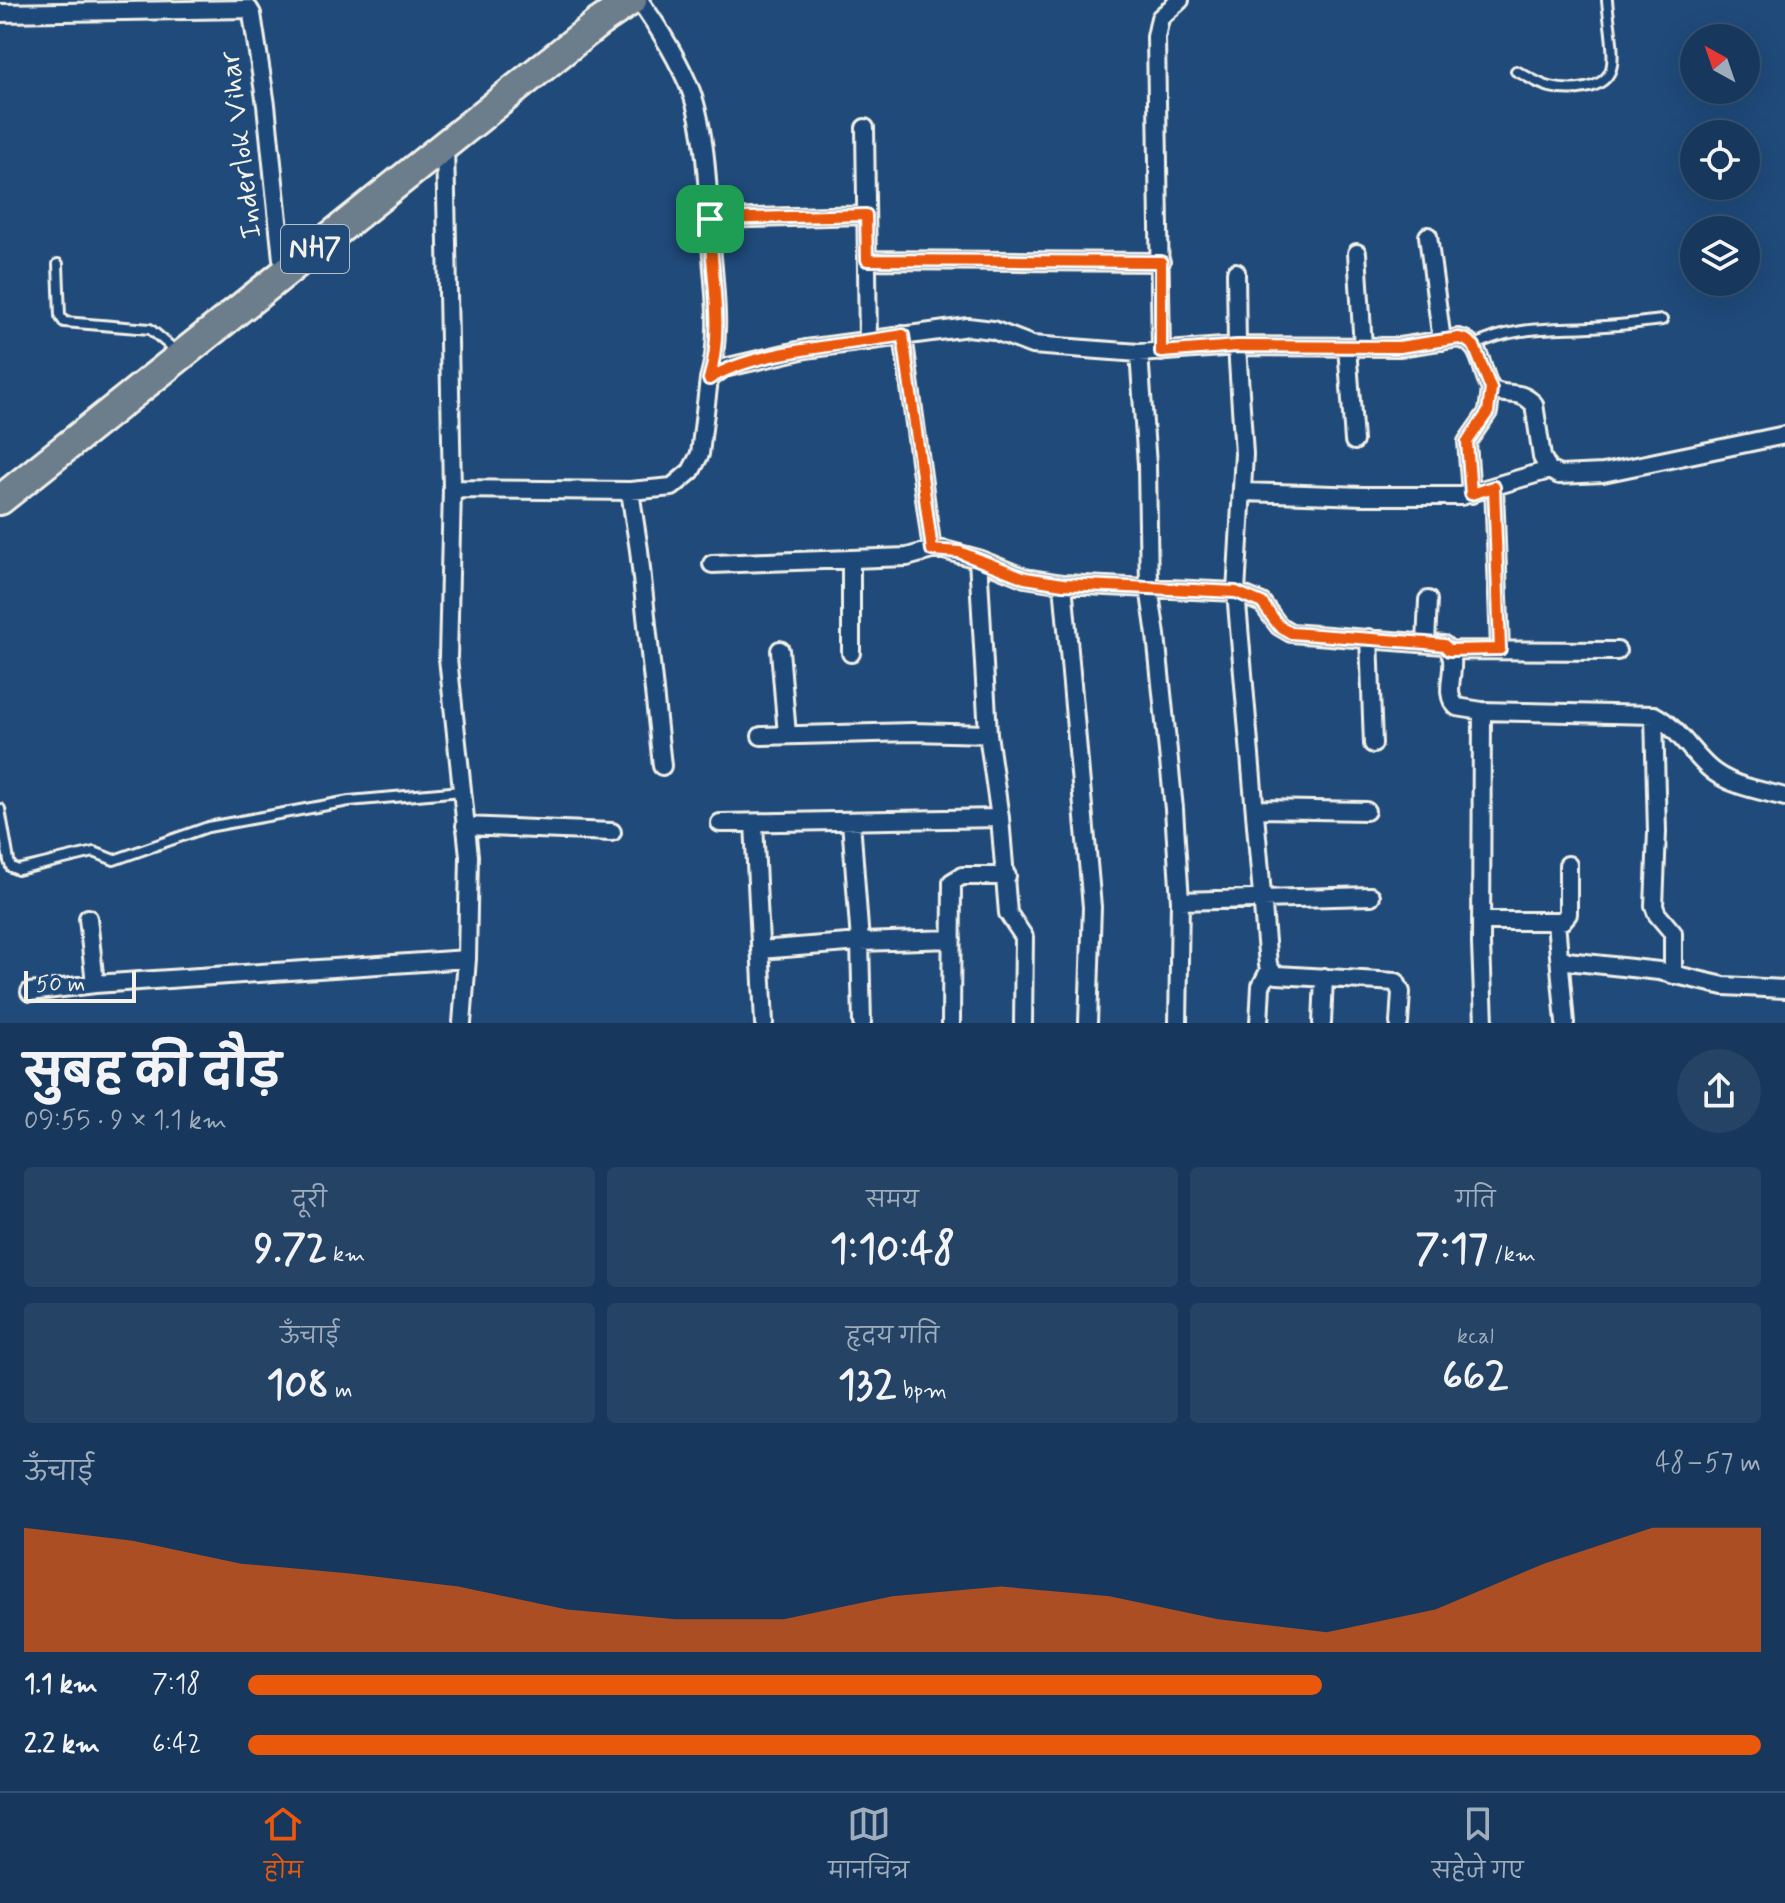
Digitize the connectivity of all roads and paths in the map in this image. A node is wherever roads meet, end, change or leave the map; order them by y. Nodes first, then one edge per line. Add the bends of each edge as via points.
1 (600, 0) edge
2 (632, 0) edge
3 (639, 0) edge
4 (1180, 0) edge
5 (1607, 0) edge
6 (73, 6) edge
7 (0, 13) edge
8 (1516, 71) dead end
9 (497, 94) junction
10 (865, 128) dead end
11 (445, 145) junction
12 (866, 215) junction
13 (710, 219) junction
14 (1428, 236) dead end
15 (1357, 253) dead end
16 (282, 259) junction
17 (867, 260) junction
18 (1161, 262) junction
19 (58, 264) dead end
20 (1236, 272) dead end
21 (1662, 320) dead end
22 (903, 335) junction
23 (868, 341) junction
24 (1442, 341) junction
25 (170, 346) junction
26 (1237, 346) junction
27 (1474, 346) junction
28 (1355, 347) junction
29 (1161, 352) junction
30 (1139, 353) junction
31 (709, 379) junction
32 (1491, 389) junction
33 (1785, 435) edge
34 (1354, 441) dead end
35 (1549, 470) junction
36 (0, 478) edge
37 (1494, 487) junction
38 (452, 489) junction
39 (630, 491) junction
40 (1244, 492) junction
41 (1471, 494) junction
42 (0, 500) edge
43 (932, 550) junction
44 (851, 559) junction
45 (978, 559) junction
46 (712, 564) dead end
47 (1063, 584) junction
48 (1149, 587) junction
49 (1236, 592) junction
50 (1428, 600) dead end
51 (1369, 638) junction
52 (1426, 643) junction
53 (1500, 649) junction
54 (780, 650) dead end
55 (1449, 650) junction
56 (1617, 651) dead end
57 (851, 653) dead end
58 (1482, 711) junction
59 (1654, 715) junction
60 (988, 734) junction
61 (787, 735) junction
62 (761, 736) dead end
63 (1373, 744) dead end
64 (662, 766) dead end
65 (462, 791) junction
66 (1785, 797) edge
67 (0, 809) edge
68 (1256, 809) junction
69 (1366, 811) dead end
70 (1000, 818) junction
71 (851, 821) junction
72 (720, 823) dead end
73 (754, 823) junction
74 (465, 826) junction
75 (612, 832) dead end
76 (1568, 865) dead end
77 (1007, 876) junction
78 (1371, 896) dead end
79 (1264, 897) junction
80 (1180, 901) junction
81 (88, 918) dead end
82 (1481, 921) junction
83 (1556, 922) junction
84 (952, 939) junction
85 (860, 942) junction
86 (760, 950) junction
87 (1559, 956) junction
88 (467, 959) junction
89 (1270, 969) junction
90 (1673, 975) junction
91 (1324, 977) junction
92 (95, 984) junction
93 (1785, 989) edge
94 (30, 992) dead end
95 (462, 1023) edge
96 (764, 1023) edge
97 (862, 1023) edge
98 (951, 1023) edge
99 (1023, 1023) edge
100 (1088, 1023) edge
101 (1178, 1023) edge
102 (1259, 1023) edge
103 (1322, 1023) edge
104 (1399, 1023) edge
105 (1484, 1023) edge
106 (1565, 1023) edge

1 - 9 highway, NH7
2 - 9 highway, NH7
3 - 13 street via 690,90
4 - 18 street via 1160,18 1156,37
5 - 8 lane via 1613,64 1606,78 1594,86 1561,89
6 - 7 street
6 - 16 street, Inderlok Vihar via 250,10
9 - 11 highway, NH7
9 - 16 highway, NH7
10 - 12 street
11 - 38 street
11 - 42 highway, NH7
12 - 13 street
12 - 17 street
13 - 31 street via 716,332
14 - 24 street
15 - 28 street
16 - 25 highway, NH7
17 - 18 street
17 - 23 street
18 - 29 street
19 - 25 lane via 64,322 150,329
20 - 26 street
21 - 27 lane via 1523,331
22 - 23 street
22 - 30 street via 983,327 1032,345
22 - 43 street
23 - 31 street via 724,368
24 - 27 street via 1459,338
24 - 28 street
25 - 36 highway, NH7
26 - 28 street
26 - 29 street
26 - 40 street
27 - 32 street
28 - 34 street
29 - 30 street
30 - 48 street
31 - 39 street via 700,454 691,471 672,487
32 - 35 street via 1520,393 1534,404 1539,447
32 - 41 street via 1488,412 1467,442
33 - 35 street via 1603,473 1559,475
35 - 37 street
37 - 41 street
37 - 53 street
38 - 39 street
38 - 65 street via 448,658
39 - 64 street
40 - 41 street
40 - 49 street
43 - 44 street via 907,557
43 - 45 street
44 - 46 street
44 - 57 street
45 - 47 street via 1025,578
45 - 60 street
47 - 48 street
47 - 100 street via 1092,907
48 - 49 street
48 - 80 street
49 - 51 street via 1262,603 1291,633
49 - 68 street
50 - 52 street
51 - 52 street
51 - 63 street
52 - 55 street
53 - 55 street
53 - 56 street
54 - 61 street
55 - 58 street via 1452,702
58 - 59 street
58 - 82 street
59 - 66 street via 1726,780
59 - 90 street via 1654,906 1673,933
60 - 61 street
60 - 70 street
61 - 62 street
65 - 67 lane via 349,801 199,829 114,860 94,852 18,870 9,861
65 - 74 street
68 - 69 street
68 - 79 street
70 - 71 street
70 - 77 street
71 - 73 street
71 - 85 street
72 - 73 street
73 - 86 street
74 - 75 street
74 - 88 street
76 - 83 street via 1568,914
77 - 84 street via 954,879
77 - 99 street via 1008,913 1024,937
78 - 79 street
79 - 80 street
79 - 89 street
80 - 101 street
81 - 92 street
82 - 83 street
82 - 105 street
83 - 87 street
84 - 85 street
84 - 98 street
85 - 86 street
85 - 97 street
86 - 96 street
87 - 90 street
87 - 106 street
88 - 92 street
88 - 95 street
89 - 91 street via 1277,975
89 - 102 street via 1261,986
90 - 93 street via 1724,986
91 - 103 street
91 - 104 street via 1396,982 1401,992
92 - 94 street

